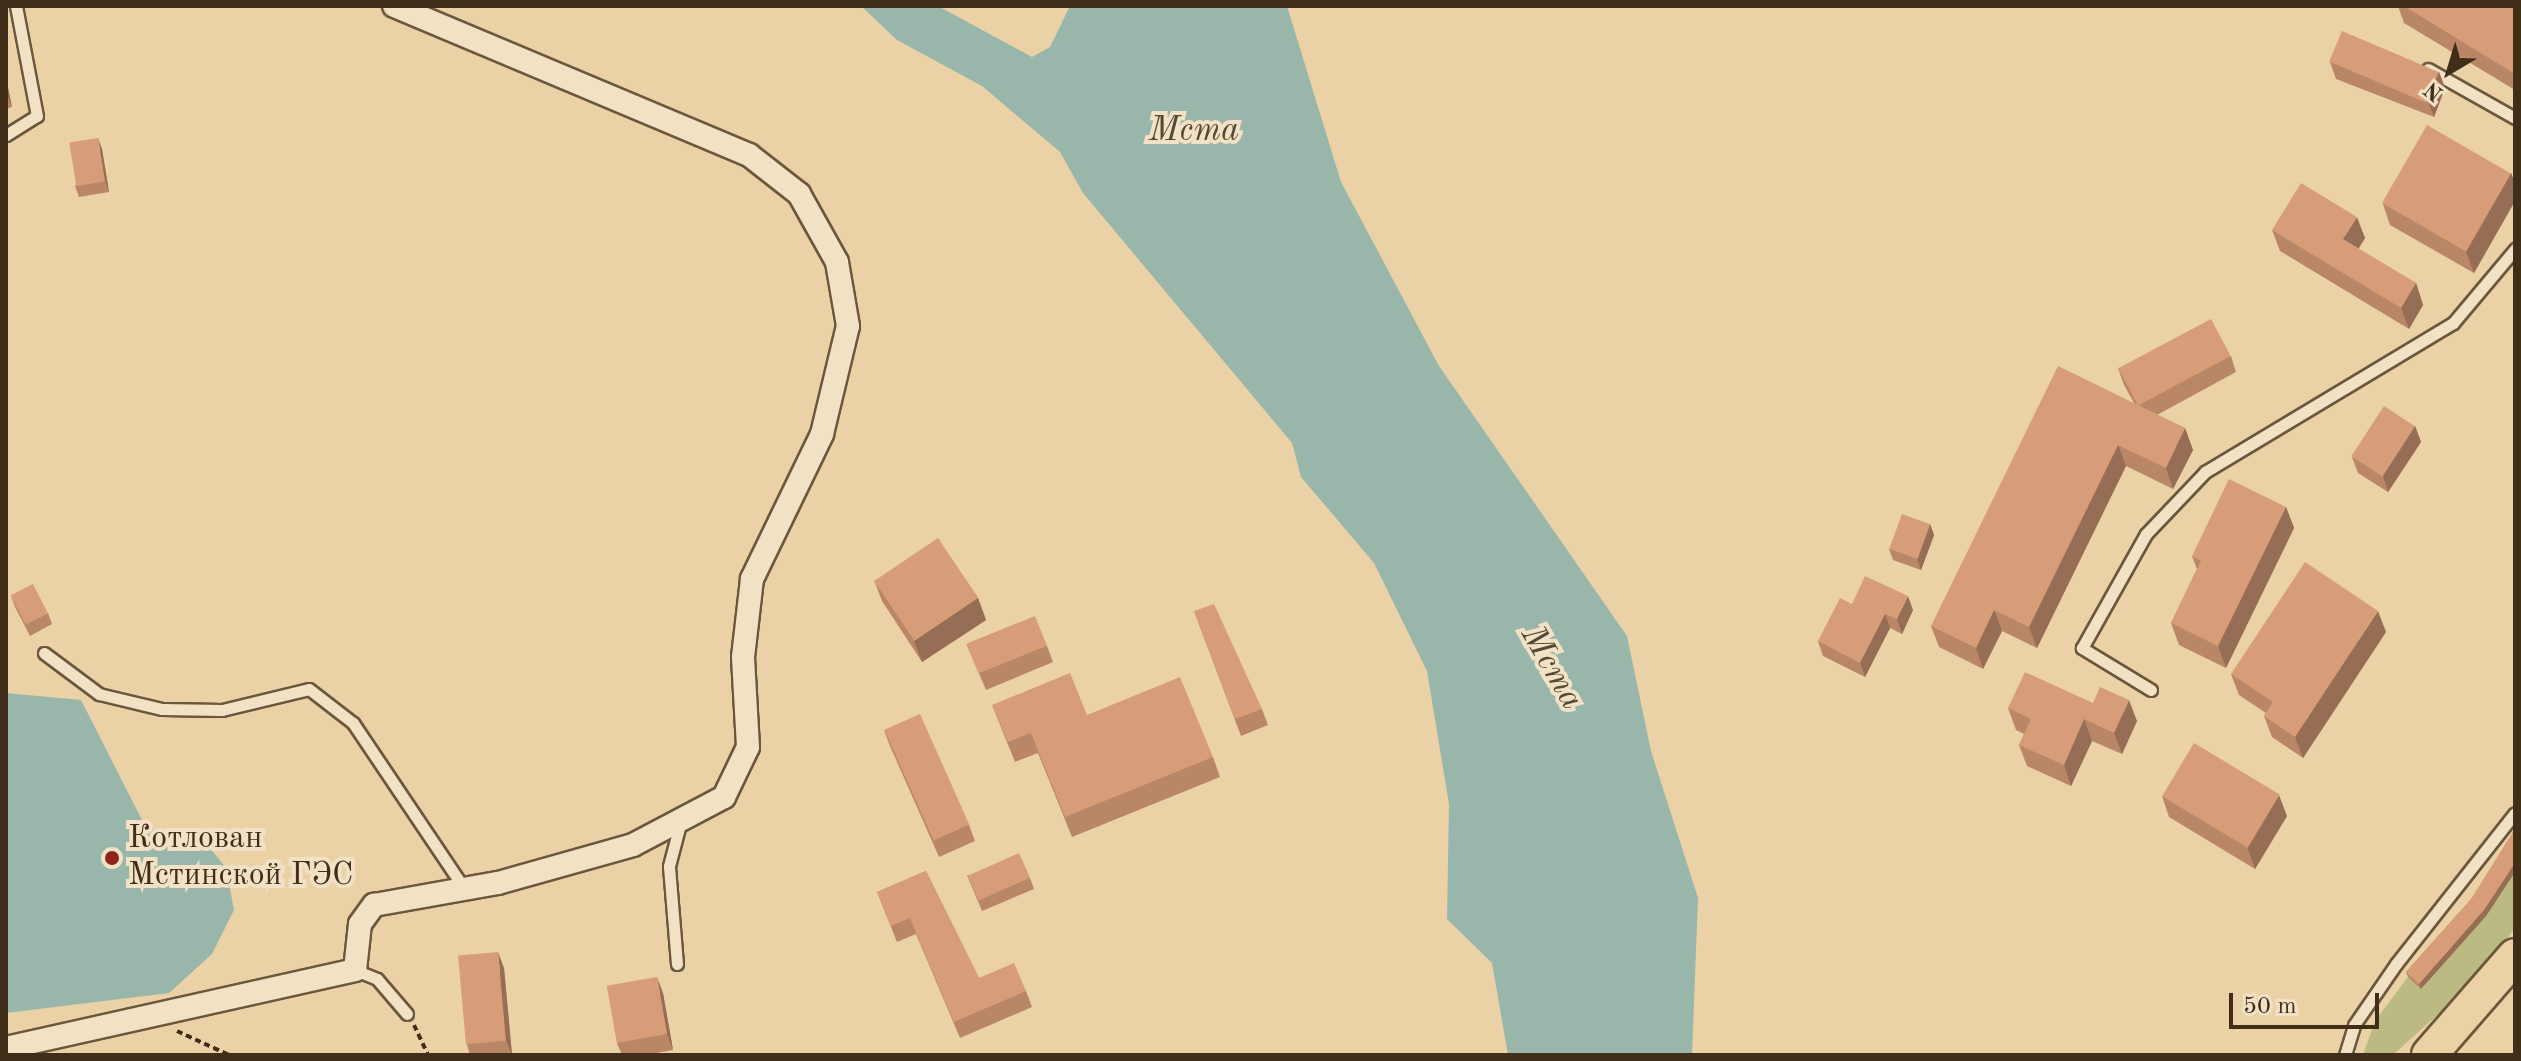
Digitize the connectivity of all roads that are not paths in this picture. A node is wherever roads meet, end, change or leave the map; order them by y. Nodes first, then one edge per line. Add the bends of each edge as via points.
1 (16, 6) edge
2 (394, 6) edge
3 (2425, 67) edge
4 (2515, 118) edge
5 (6, 135) edge
6 (2515, 249) edge
7 (44, 653) dead end
8 (2151, 690) dead end
9 (2515, 813) edge
10 (680, 824) junction
11 (464, 888) junction
12 (2515, 956) edge
13 (677, 964) dead end
14 (355, 970) junction
15 (407, 1014) road end
16 (6, 1048) edge
17 (2345, 1055) edge
18 (2429, 1055) edge

1 - 5 lane via 37,116
2 - 10 street via 749,155 799,194 837,262 848,326 822,434 752,579 743,657 748,747 724,797
3 - 4 lane
6 - 8 lane via 2453,323 2205,472 2146,534 2082,648
7 - 11 lane via 99,694 162,709 222,710 309,689 353,723
9 - 17 lane via 2396,964 2354,1025
10 - 11 street via 562,867
10 - 13 lane via 669,866
11 - 14 street via 374,905 360,924
12 - 18 main road
14 - 15 lane via 377,979
14 - 16 street via 152,1020

